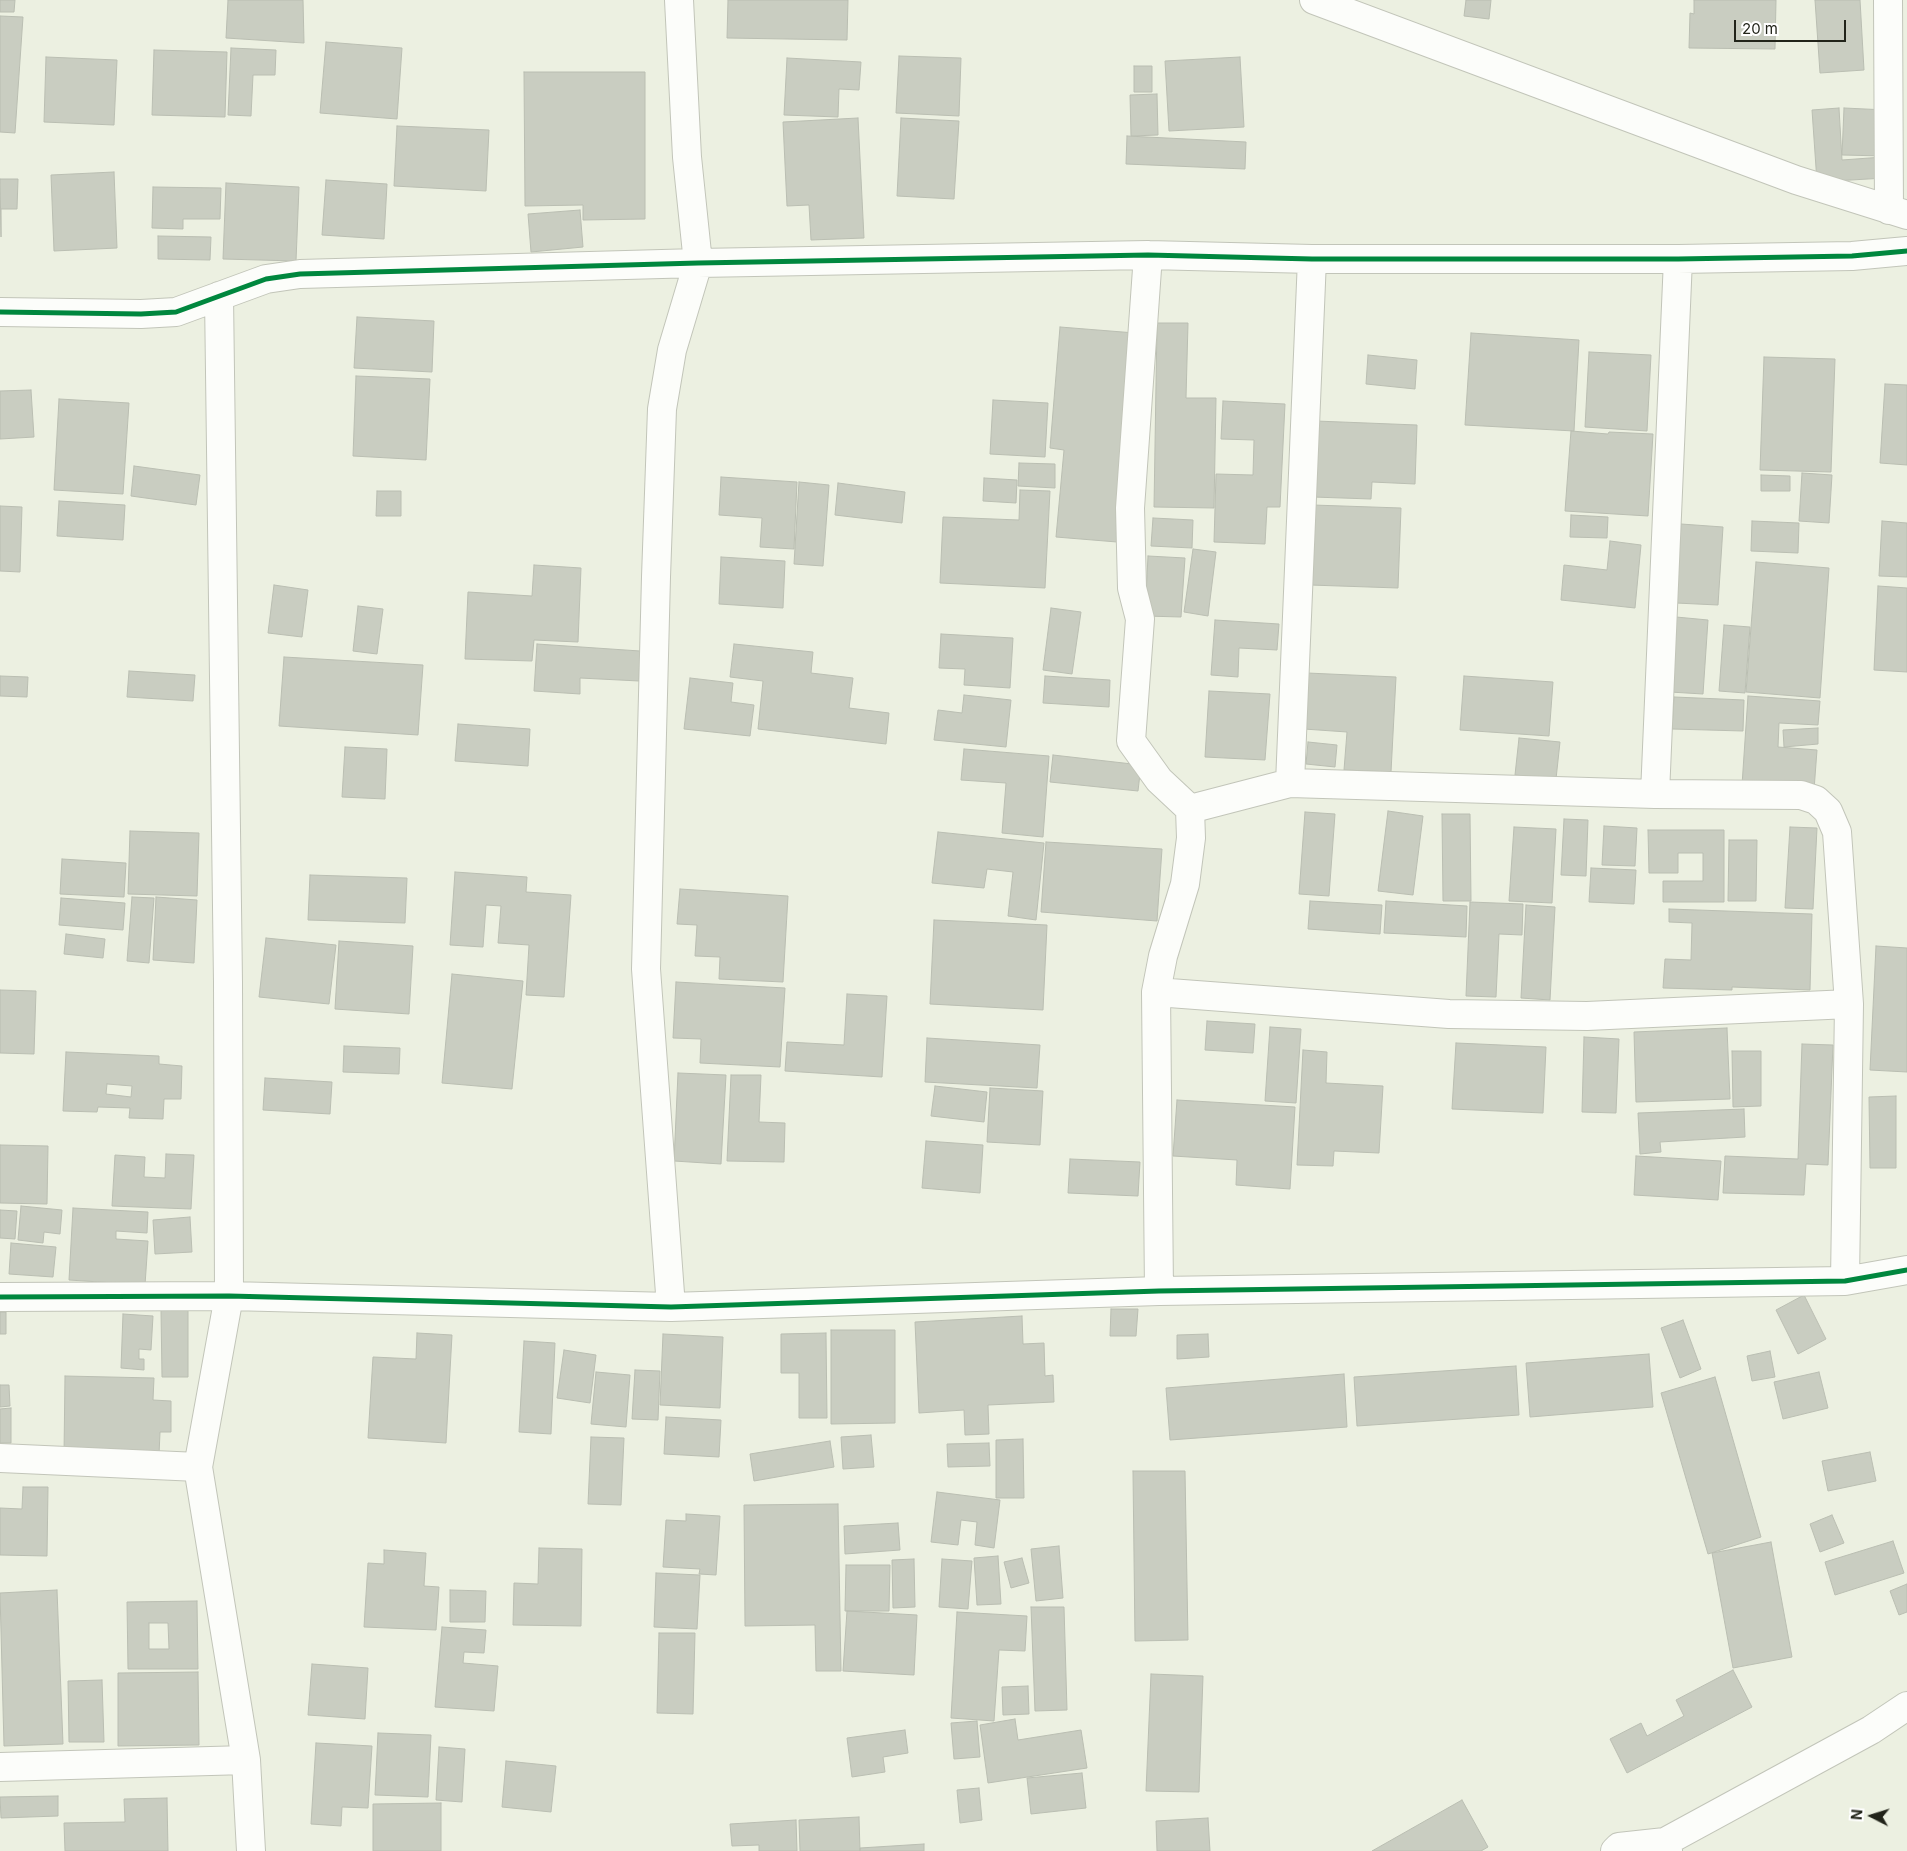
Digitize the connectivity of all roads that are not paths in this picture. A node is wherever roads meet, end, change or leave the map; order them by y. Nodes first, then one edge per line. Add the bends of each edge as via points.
1 (679, 0) edge
2 (1314, 0) edge
3 (1888, 0) edge
4 (1898, 213) edge
5 (1907, 251) edge
6 (1148, 255) junction
7 (1312, 258) junction
8 (1678, 259) junction
9 (698, 263) junction
10 (219, 296) junction
11 (0, 312) edge
12 (1290, 783) junction
13 (1655, 794) junction
14 (1190, 809) junction
15 (1156, 992) junction
16 (1849, 1004) junction
17 (1907, 1270) edge
18 (1845, 1281) junction
19 (1159, 1291) junction
20 (229, 1296) junction
21 (0, 1297) edge
22 (671, 1307) junction
23 (0, 1458) edge
24 (198, 1467) junction
25 (1907, 1706) edge
26 (246, 1760) junction
27 (0, 1767) edge
28 (1667, 1846) edge
29 (251, 1851) edge
30 (1615, 1851) edge

1 - 9 street via 687,157
2 - 4 street via 1796,180
3 - 4 street
5 - 8 street via 1852,256
6 - 7 street
6 - 9 street
6 - 14 street via 1130,508 1132,588 1140,619 1131,741 1159,780
7 - 8 street
7 - 12 street
8 - 13 street
9 - 10 street via 300,274 266,279
9 - 22 street via 672,350 662,409 656,576 646,969
10 - 11 street via 176,312
10 - 20 street
12 - 13 street
12 - 14 street
13 - 16 street via 1801,795 1816,800 1828,811 1838,832
14 - 15 street via 1191,838 1186,884
15 - 16 street via 1449,1014 1587,1016
15 - 19 street
16 - 18 street
17 - 18 street
18 - 19 street
19 - 22 street
20 - 21 street
20 - 22 street
20 - 24 street
23 - 24 street
24 - 26 street
25 - 28 street via 1871,1730
26 - 27 street
26 - 29 street
28 - 30 street via 1619,1847

